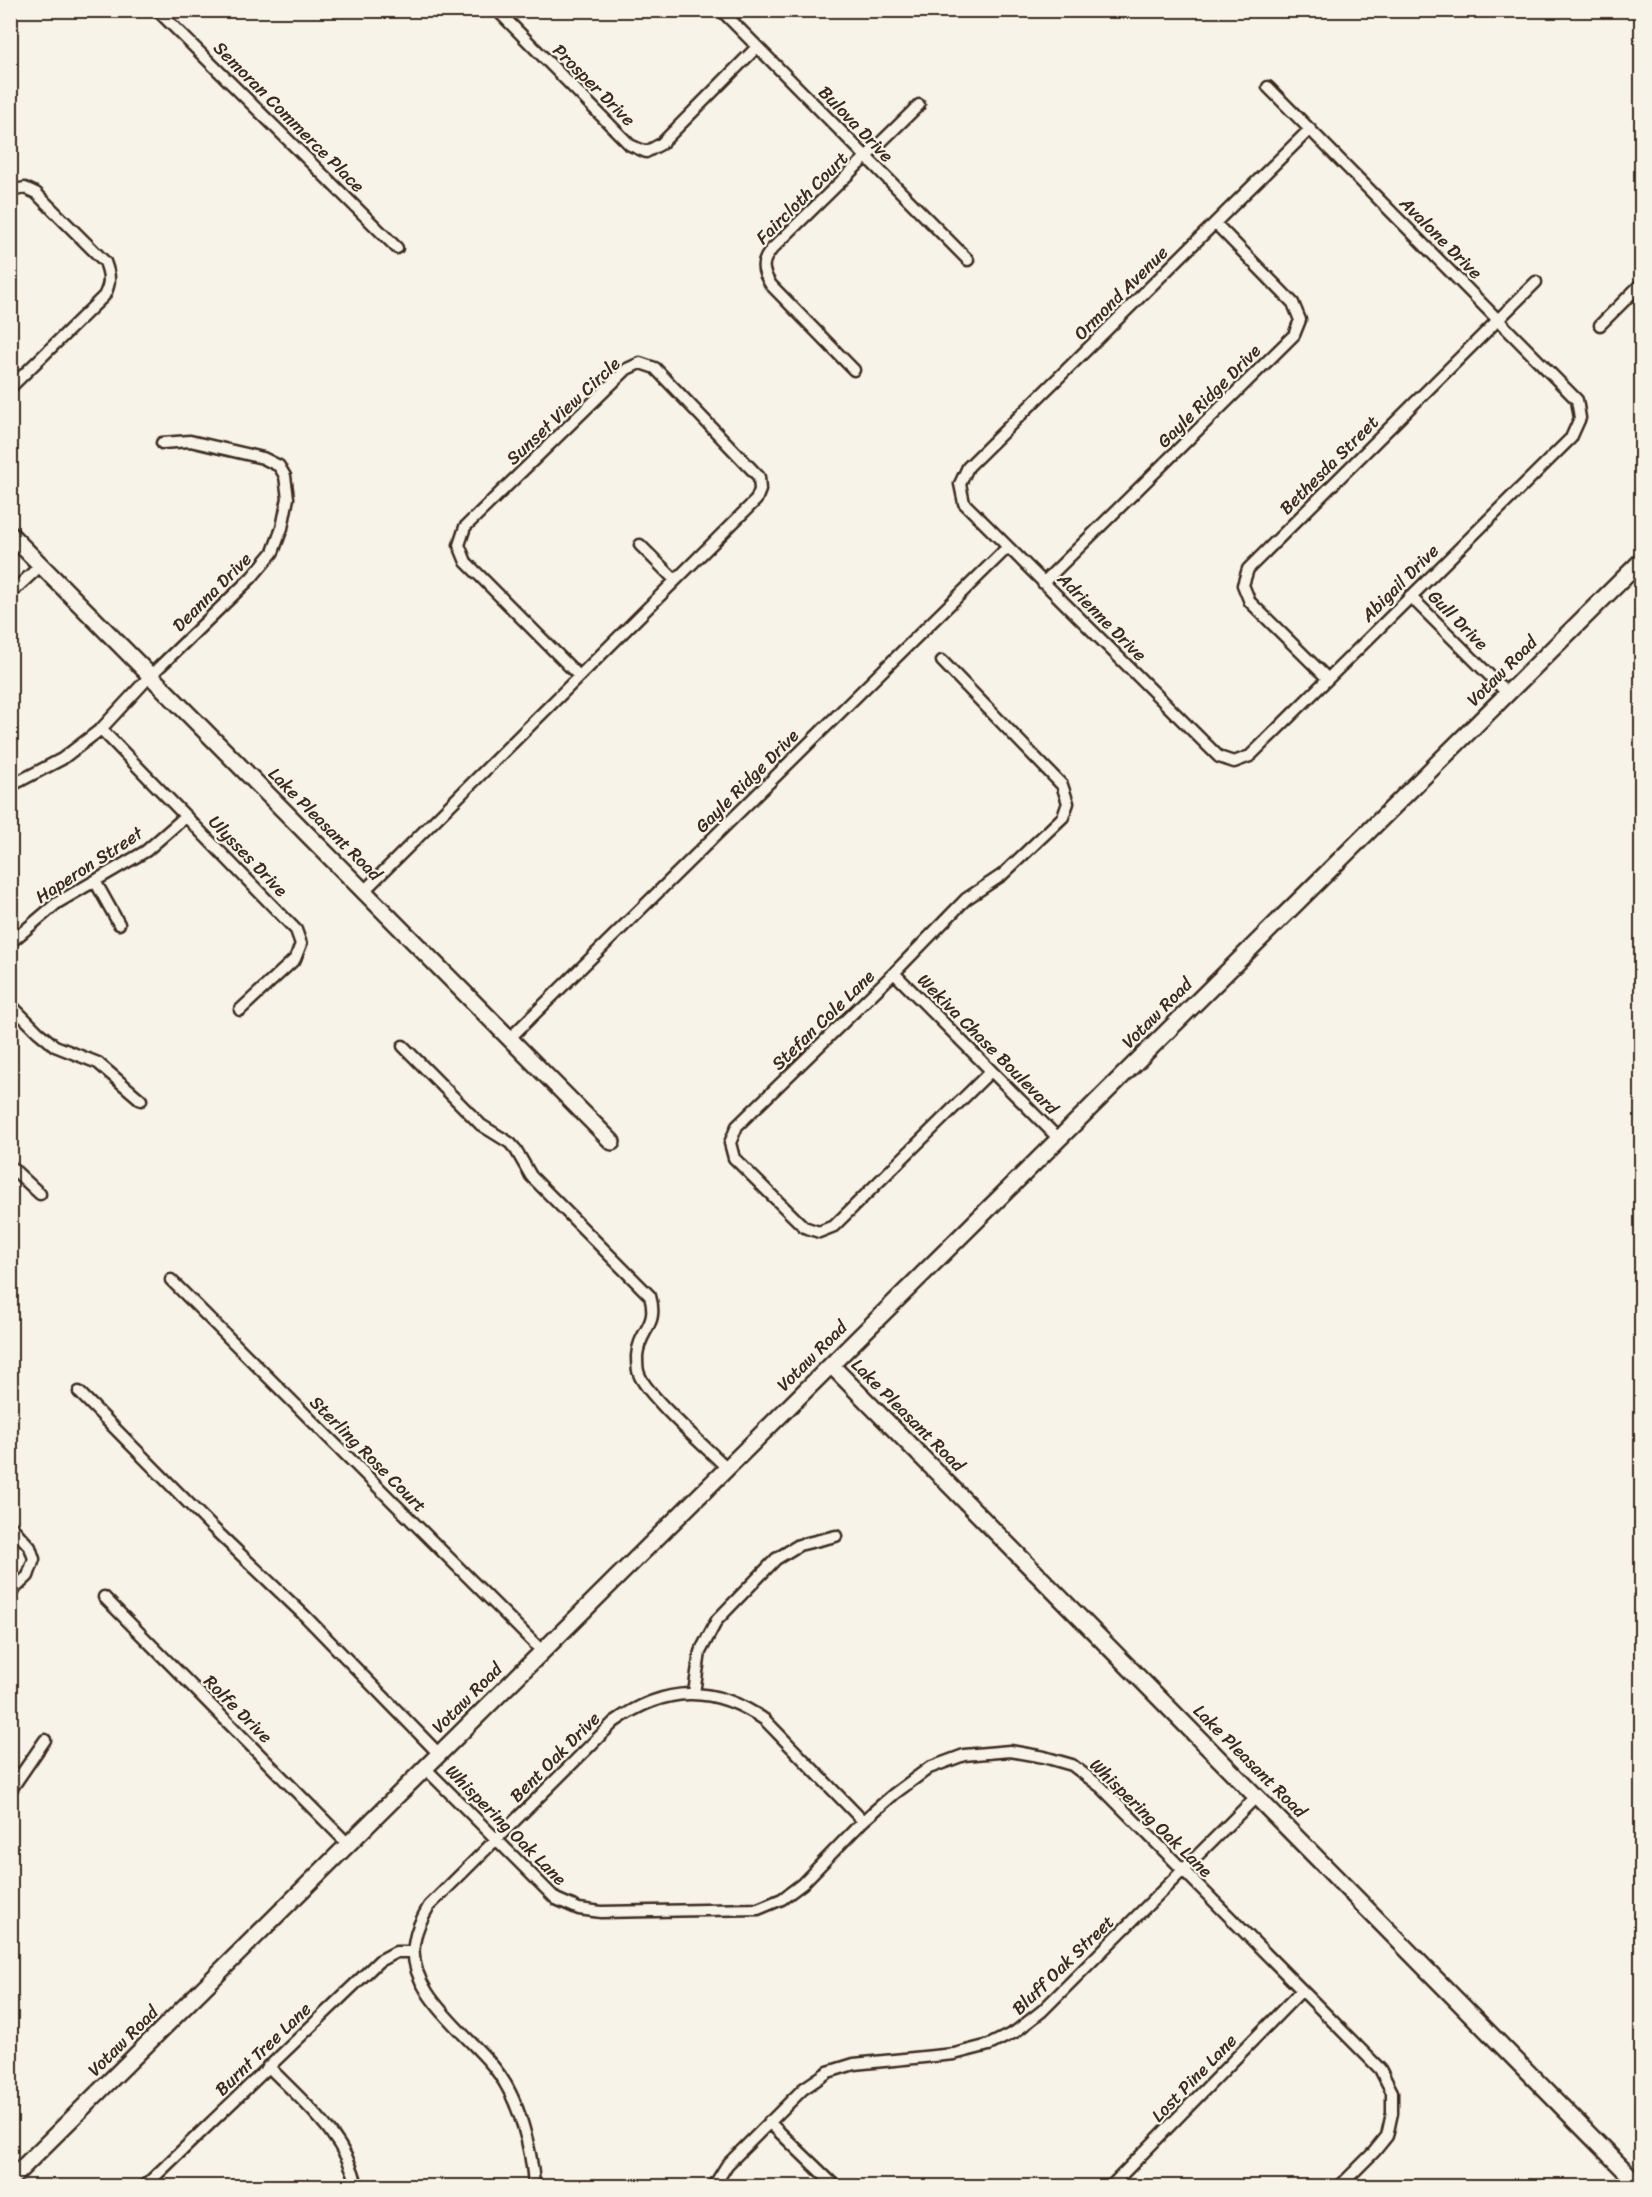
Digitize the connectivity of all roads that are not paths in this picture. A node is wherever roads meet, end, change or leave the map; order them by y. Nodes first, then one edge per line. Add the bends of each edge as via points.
1 (157, 10) edge
2 (497, 10) edge
3 (721, 10) edge
4 (757, 47) junction
5 (1268, 87) dead end
6 (919, 105) dead end
7 (1310, 129) junction
8 (866, 158) junction
9 (10, 191) edge
10 (1215, 223) junction
11 (397, 248) dead end
12 (968, 260) dead end
13 (1536, 282) dead end
14 (1641, 283) edge
15 (1497, 319) junction
16 (1600, 325) dead end
17 (854, 370) dead end
18 (10, 388) edge
19 (1580, 418) joint
20 (162, 443) dead end
21 (960, 484) joint
22 (10, 534) edge
23 (640, 545) dead end
24 (1008, 547) junction
25 (1641, 560) edge
26 (41, 565) junction
27 (675, 580) junction
28 (1043, 583) junction
29 (10, 594) edge
30 (1410, 596) junction
31 (942, 661) dead end
32 (150, 676) junction
33 (579, 676) junction
34 (1328, 679) junction
35 (1507, 693) junction
36 (101, 729) junction
37 (1234, 762) joint
38 (10, 786) edge
39 (186, 816) junction
40 (95, 881) junction
41 (364, 891) junction
42 (119, 924) dead end
43 (10, 942) edge
44 (894, 973) junction
45 (10, 1004) edge
46 (240, 1010) dead end
47 (510, 1038) junction
48 (403, 1046) dead end
49 (991, 1071) junction
50 (141, 1100) dead end
51 (1058, 1138) junction
52 (612, 1142) dead end
53 (10, 1166) edge
54 (40, 1194) dead end
55 (171, 1280) dead end
56 (831, 1365) junction
57 (79, 1392) dead end
58 (727, 1468) junction
59 (10, 1525) edge
60 (836, 1536) dead end
61 (10, 1593) edge
62 (104, 1597) dead end
63 (542, 1651) junction
64 (694, 1694) junction
65 (45, 1740) dead end
66 (439, 1755) junction
67 (425, 1768) junction
68 (10, 1791) edge
69 (1257, 1796) junction
70 (863, 1821) junction
71 (496, 1839) junction
72 (348, 1844) junction
73 (1184, 1870) junction
74 (413, 1952) junction
75 (1301, 1991) junction
76 (268, 2066) junction
77 (769, 2122) junction
78 (10, 2180) edge
79 (145, 2187) edge
80 (357, 2187) edge
81 (534, 2187) edge
82 (714, 2187) edge
83 (835, 2187) edge
84 (1111, 2187) edge
85 (1340, 2187) edge
86 (1640, 2187) edge

1 - 11 street, Semoran Commerce Place
2 - 4 street, Prosper Drive via 630,145 646,152 661,144
3 - 4 street, Bulova Drive
4 - 8 street, Bulova Drive
5 - 7 street, Avalone Drive
6 - 8 street
7 - 10 street, Ormond Avenue
7 - 15 street, Avalone Drive
8 - 12 street, Bulova Drive
8 - 17 street, Faircloth Court via 772,249 764,258 762,269 771,285
9 - 18 street via 25,188 36,193 105,262 110,275 104,296
10 - 21 street, Ormond Avenue via 968,467
10 - 28 street, Gayle Ridge Drive via 1293,303 1300,320 1294,335
13 - 15 street, Bethesda Street
14 - 16 street
15 - 19 street, Avalone Drive via 1577,400
15 - 34 street, Bethesda Street via 1248,569 1243,585 1250,602
19 - 30 street, Abigail Drive via 1571,438
20 - 32 street, Deanna Drive via 190,441 271,461 285,476 288,498 273,552
21 - 24 street, Adrienne Drive via 964,503
22 - 26 street, Lake Pleasant Road
23 - 27 street
24 - 28 street, Adrienne Drive
24 - 47 street, Gayle Ridge Drive
25 - 35 street, Votaw Road
26 - 29 street
26 - 32 street, Lake Pleasant Road
27 - 33 street, Sunset View Circle
27 - 33 street, Sunset View Circle via 756,500 759,477 655,368 640,363 627,369 465,527 459,545 466,562
28 - 37 street, Adrienne Drive via 1219,757
30 - 34 street, Abigail Drive
30 - 35 street, Gull Drive
31 - 44 street, Stefan Cole Lane via 1062,785 1068,803 1063,817 1002,874 966,899
32 - 36 street, Deanna Drive
32 - 41 street, Lake Pleasant Road
33 - 41 street, Sunset View Circle
34 - 37 street, Abigail Drive via 1250,756
35 - 51 street, Votaw Road
36 - 38 street, Deanna Drive via 62,759
36 - 39 street, Ulysses Drive
39 - 40 street, Haperon Street via 146,852
39 - 46 street, Ulysses Drive via 297,930 301,944 295,959
40 - 42 street
40 - 43 street, Haperon Street via 57,903
41 - 47 street, Lake Pleasant Road
44 - 49 street, Wekiva Chase Boulevard
44 - 49 street, Stefan Cole Lane via 737,1126 730,1143 734,1158 804,1227 819,1232 834,1227
45 - 50 street via 56,1046 98,1063
47 - 52 street, Lake Pleasant Road
48 - 58 street via 480,1125 510,1143 531,1176 650,1296 652,1322 641,1339 637,1356 639,1375 649,1390
49 - 51 street, Wekiva Chase Boulevard
51 - 56 street, Votaw Road
53 - 54 street
55 - 63 street, Sterling Rose Court
56 - 58 street, Votaw Road
56 - 69 street, Lake Pleasant Road
57 - 66 street
58 - 63 street, Votaw Road
59 - 61 street via 30,1547 34,1559 28,1576
60 - 64 street via 799,1545 776,1559 717,1620 700,1652
62 - 72 street, Rolfe Drive
63 - 66 street, Votaw Road
64 - 70 street, Bent Oak Drive via 722,1697 765,1720
64 - 71 street, Bent Oak Drive via 636,1707 614,1722
65 - 68 street
66 - 67 street, Votaw Road
67 - 71 street, Whispering Oak Lane
67 - 72 street, Votaw Road
69 - 73 street, Bluff Oak Street
69 - 86 street, Lake Pleasant Road
70 - 71 street, Whispering Oak Lane via 802,1884 782,1899 758,1909 579,1909 556,1899
70 - 73 street, Whispering Oak Lane via 929,1768 964,1755 1010,1751 1072,1765 1101,1787
71 - 74 street, Bent Oak Drive via 429,1906
72 - 78 street, Votaw Road
73 - 75 street, Whispering Oak Lane
73 - 77 street, Bluff Oak Street via 1042,2011 1015,2032 989,2045 954,2054 854,2064 828,2072 803,2089
74 - 76 street, Burnt Tree Lane via 396,1952 379,1960
74 - 81 street via 432,2001 497,2070 510,2092 522,2123
75 - 84 street, Lost Pine Lane
75 - 85 street, Whispering Oak Lane via 1380,2069 1392,2092 1387,2136
76 - 79 street, Burnt Tree Lane
76 - 80 street via 331,2131 346,2155
77 - 82 street, Bluff Oak Street via 727,2165
77 - 83 street

